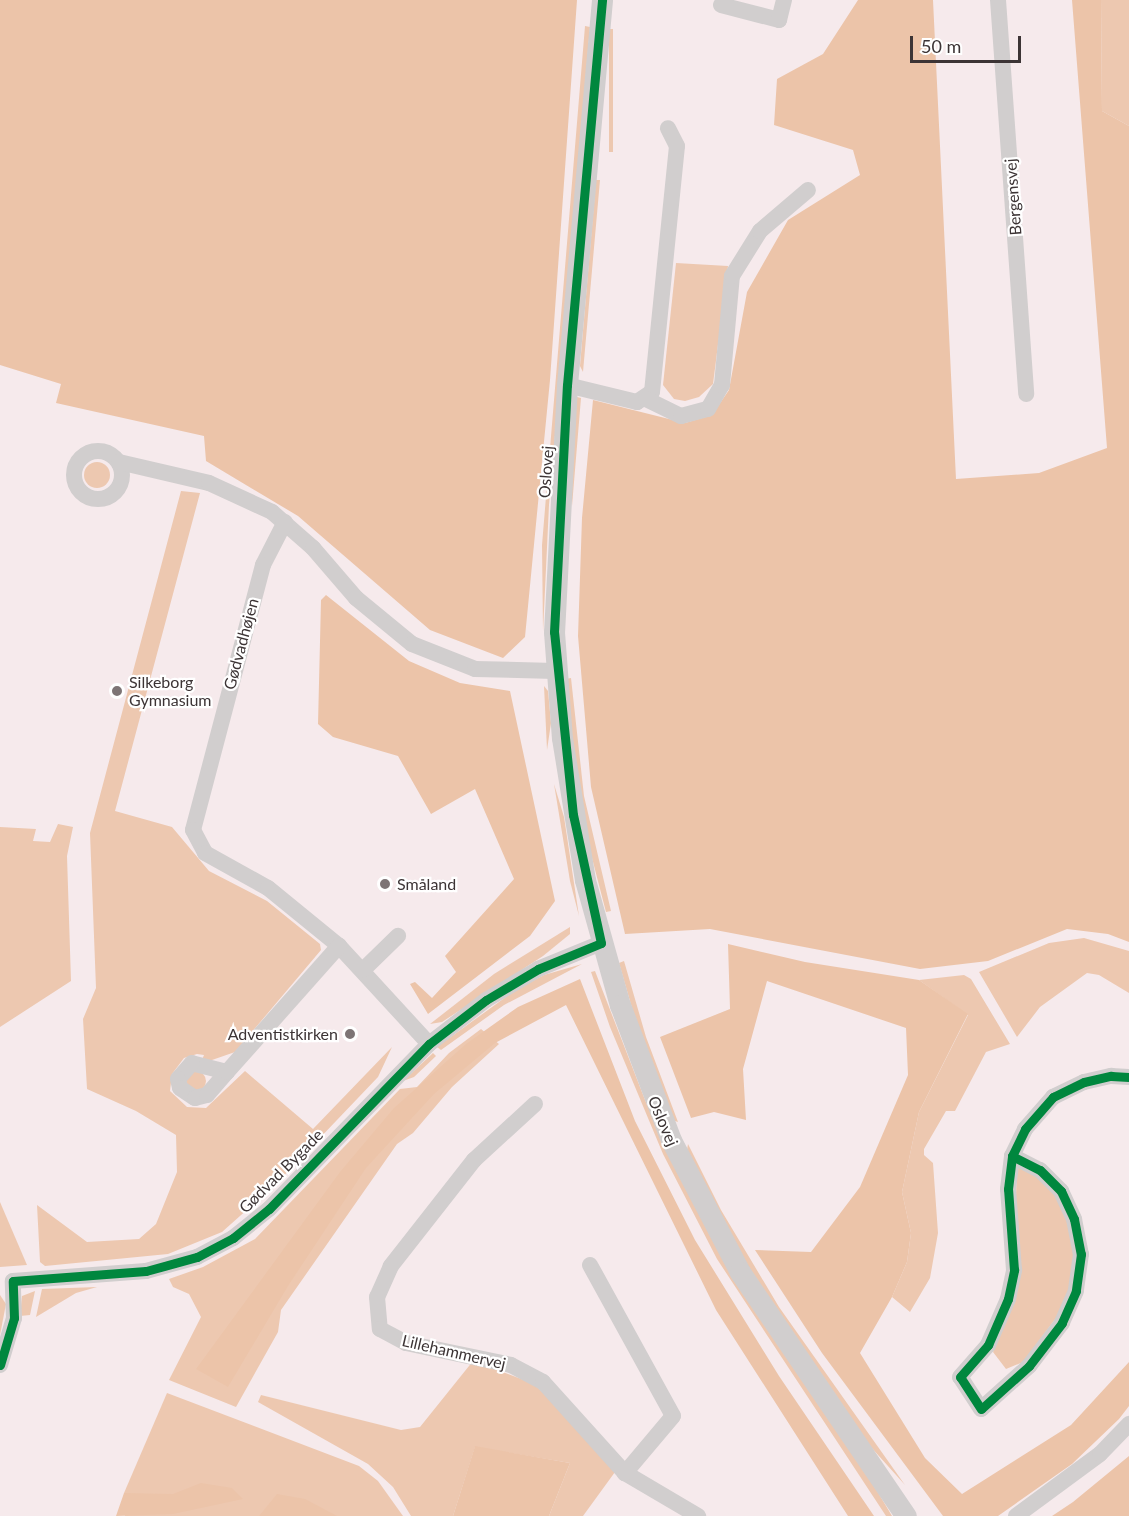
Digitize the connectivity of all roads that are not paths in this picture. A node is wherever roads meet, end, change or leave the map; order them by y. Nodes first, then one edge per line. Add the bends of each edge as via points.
1 (602, 0) edge
2 (784, 0) edge
3 (999, 0) edge
4 (721, 5) dead end
5 (668, 128) dead end
6 (808, 190) dead end
7 (567, 385) junction
8 (1026, 394) dead end
9 (646, 399) junction
10 (119, 462) dead end
11 (285, 522) junction
12 (555, 671) junction
13 (398, 936) dead end
14 (601, 943) junction
15 (339, 946) junction
16 (363, 970) junction
17 (429, 1044) junction
18 (227, 1072) dead end
19 (1129, 1077) edge
20 (535, 1104) dead end
21 (1012, 1156) junction
22 (590, 1265) dead end
23 (6, 1281) edge
24 (0, 1365) edge
25 (1129, 1424) edge
26 (625, 1473) junction
27 (698, 1516) edge
28 (906, 1516) edge
29 (1016, 1516) edge

1 - 7 street, Oslovej
2 - 4 street via 779,20
3 - 8 street, Bergensvej
5 - 9 street via 677,146 652,392
6 - 9 street via 760,231 732,276 722,385 708,409 681,416
7 - 9 street via 637,402
7 - 12 street, Oslovej via 556,547
10 - 11 street via 209,483 242,496
11 - 12 street via 356,598 412,644 475,669
11 - 15 street, Gødvadhøjen via 263,565 193,830 205,853 268,888
12 - 14 street, Oslovej via 573,815
13 - 16 street
14 - 17 street, Gødvad Bygade via 538,969 486,1000
14 - 28 street, Oslovej via 641,1068 671,1140 712,1221 740,1272
15 - 16 street, Gødvadhøjen
15 - 18 street
16 - 17 street, Gødvadhøjen
17 - 23 street, Gødvad Bygade via 269,1209 233,1238 196,1257 146,1271
19 - 21 street via 1084,1082 1053,1097 1025,1129
20 - 26 street, Lillehammervej via 474,1160 435,1205 391,1266 376,1297 376,1314 380,1329 399,1340 491,1359 543,1382
21 - 21 street via 1008,1189 1014,1270 1008,1299 988,1345 960,1377 981,1409 1029,1366 1062,1323 1076,1292 1081,1254 1074,1219 1061,1191 1040,1170
22 - 26 street via 672,1416
23 - 24 street, Gødvad Bygade via 14,1318
25 - 29 street via 1100,1454
26 - 27 street, Lillehammervej

